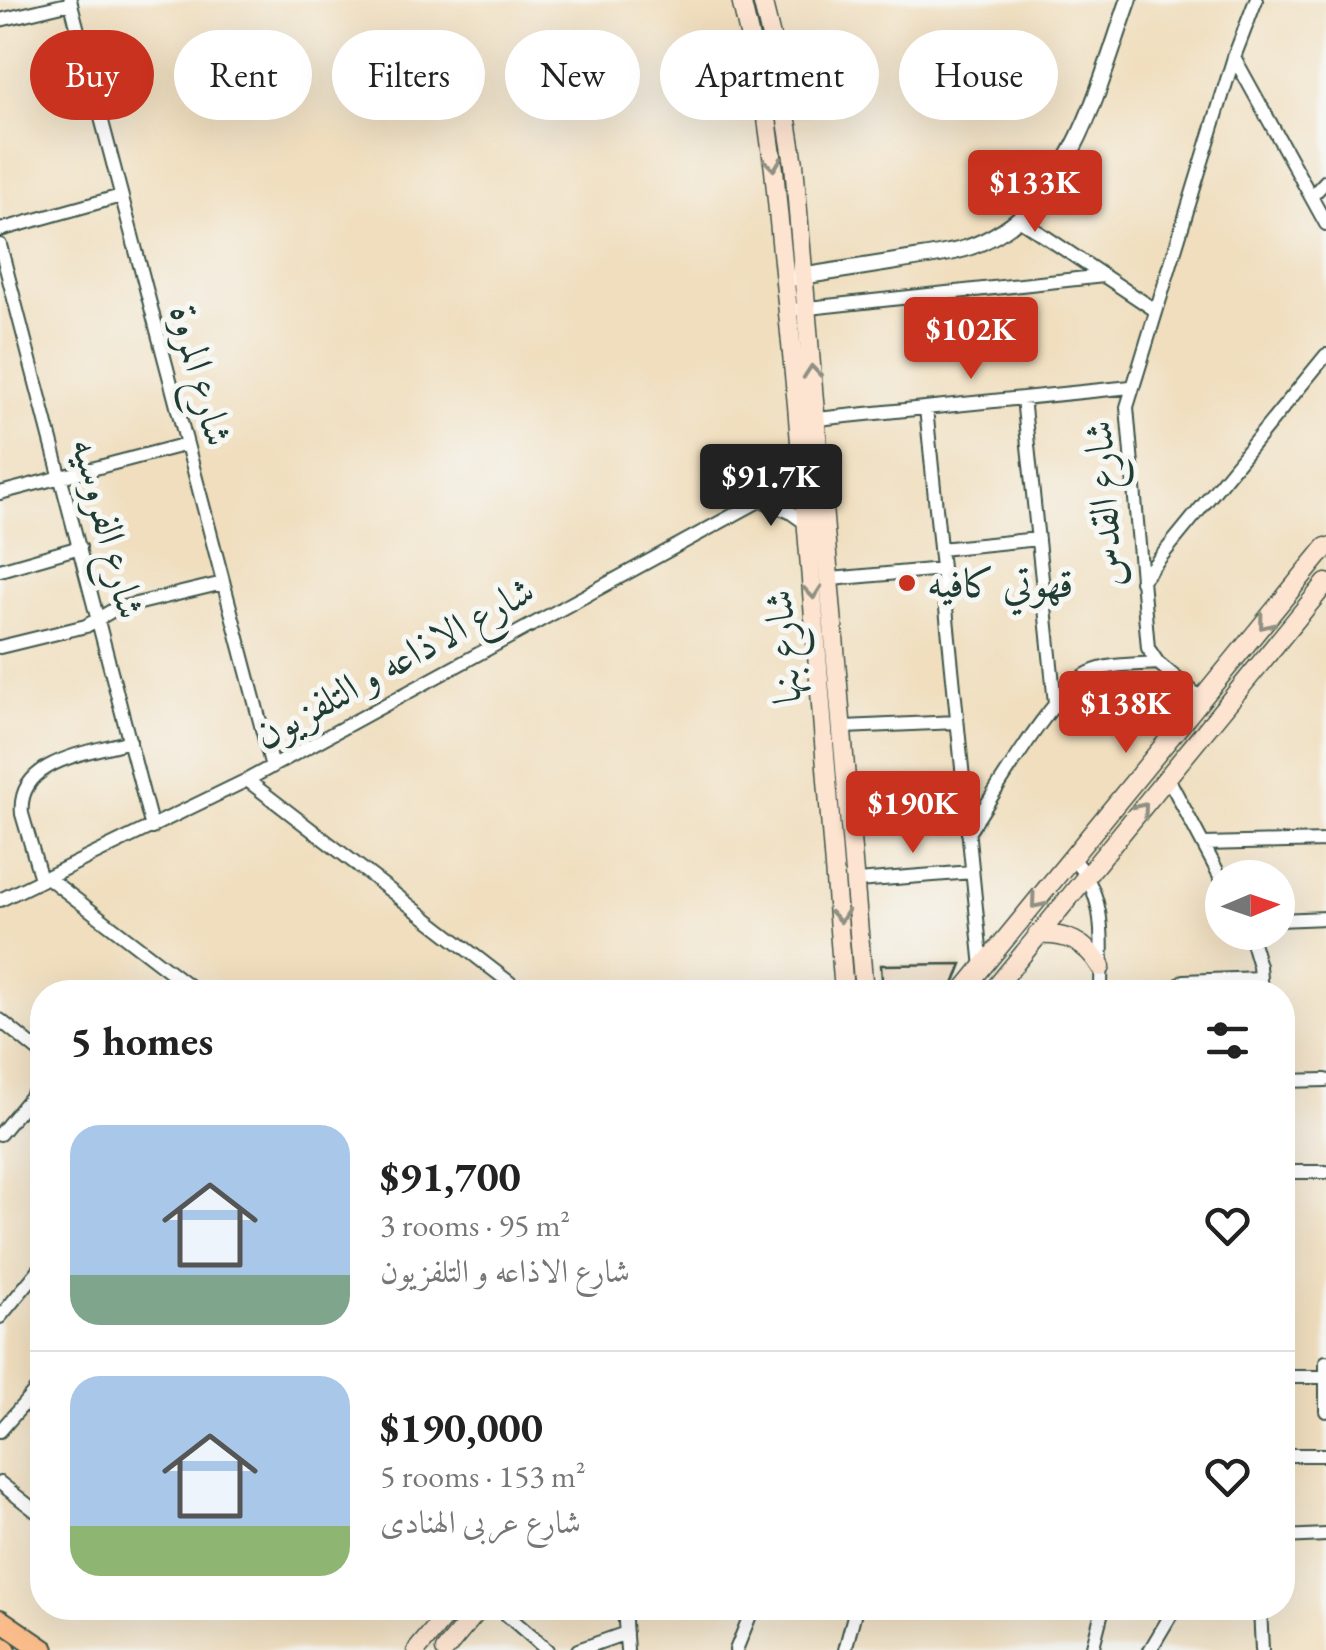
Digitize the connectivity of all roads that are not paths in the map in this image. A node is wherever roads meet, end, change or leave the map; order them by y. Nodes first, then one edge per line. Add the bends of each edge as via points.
1 (741, 0) edge
2 (762, 0) edge
3 (1129, 0) edge
4 (1256, 0) edge
5 (71, 2) edge
6 (0, 20) edge
7 (1234, 57) junction
8 (1326, 181) edge
9 (122, 196) junction
10 (1312, 197) junction
11 (1019, 220) junction
12 (1326, 224) edge
13 (0, 230) edge
14 (0, 245) edge
15 (1104, 276) junction
16 (794, 278) junction
17 (797, 309) junction
18 (1155, 310) junction
19 (1326, 355) edge
20 (1130, 386) junction
21 (1023, 398) junction
22 (926, 408) junction
23 (817, 418) junction
24 (187, 444) junction
25 (801, 455) junction
26 (62, 476) junction
27 (0, 493) edge
28 (761, 500) junction
29 (807, 524) junction
30 (1038, 539) junction
31 (80, 546) junction
32 (1326, 548) edge
33 (940, 549) junction
34 (942, 569) junction
35 (0, 570) edge
36 (831, 579) junction
37 (1141, 581) junction
38 (223, 583) junction
39 (1326, 583) edge
40 (99, 618) junction
41 (0, 647) edge
42 (1158, 663) junction
43 (1203, 700) junction
44 (1055, 703) junction
45 (957, 722) junction
46 (844, 727) junction
47 (130, 741) junction
48 (272, 766) junction
49 (1168, 778) junction
50 (248, 780) junction
51 (152, 828) junction
52 (968, 833) junction
53 (1326, 841) edge
54 (1204, 844) junction
55 (1072, 859) junction
56 (1212, 860) edge
57 (972, 872) junction
58 (1087, 874) junction
59 (44, 878) junction
60 (857, 881) junction
61 (0, 900) edge
62 (1326, 918) edge
63 (1295, 919) edge
64 (1037, 935) junction
65 (1253, 950) edge
66 (1101, 967) junction
67 (982, 968) junction
68 (181, 980) edge
69 (506, 980) edge
70 (843, 980) edge
71 (863, 980) edge
72 (972, 980) edge
73 (1001, 980) edge
74 (1101, 980) edge
75 (1260, 980) edge
76 (0, 1020) edge
77 (30, 1044) edge
78 (1326, 1080) edge
79 (1295, 1081) edge
80 (30, 1097) edge
81 (0, 1134) edge
82 (1295, 1172) edge
83 (1326, 1172) edge
84 (30, 1281) edge
85 (0, 1317) edge
86 (1326, 1362) edge
87 (1295, 1377) edge
88 (1325, 1377) edge
89 (30, 1397) edge
90 (1326, 1411) edge
91 (0, 1431) edge
92 (1326, 1455) edge
93 (1295, 1456) edge
94 (0, 1483) edge
95 (30, 1504) edge
96 (1326, 1535) edge
97 (1295, 1536) edge
98 (0, 1620) edge
99 (442, 1620) edge
100 (470, 1620) edge
101 (513, 1620) edge
102 (625, 1620) edge
103 (748, 1620) edge
104 (853, 1620) edge
105 (1101, 1620) edge
106 (1168, 1620) edge
107 (1261, 1620) edge
108 (626, 1633) junction
109 (0, 1646) edge
110 (6, 1650) edge
111 (44, 1650) edge
112 (417, 1650) edge
113 (445, 1650) edge
114 (547, 1650) edge
115 (578, 1650) edge
116 (628, 1650) edge
117 (736, 1650) edge
118 (844, 1650) edge
119 (1092, 1650) edge
120 (1150, 1650) edge
121 (1262, 1650) edge

1 -> 16 main road, شارع بنها
2 - 16 main road, شارع بنها via 787,114
3 - 11 street via 1072,150
4 - 7 street, شارع القدس
5 - 6 street
5 - 9 street, شارع المروة
7 - 10 street
7 - 18 street, شارع القدس
8 - 10 street
9 - 13 street
9 - 24 street, شارع المروة
10 - 12 street
11 - 15 street
11 - 16 street via 948,253
14 - 26 street, شارع الفروسيه
15 - 17 street
15 - 18 street
16 - 17 main road, شارع بنها
23 -> 17 main road, شارع بنها
17 - 25 main road, شارع بنها
18 - 20 street, شارع القدس
19 - 37 street
20 - 21 street
20 - 37 street, شارع القدس via 1126,428
21 - 22 street
21 - 30 street
22 - 23 street
22 - 33 street
23 - 36 main road, شارع بنها
24 - 26 street
24 - 38 street, شارع المروة
25 - 28 street, شارع الاذاعه و التلفزيون
25 - 29 main road, شارع بنها
26 - 27 street
26 - 31 street, شارع الفروسيه
28 - 29 street
28 - 48 street, شارع الاذاعه و التلفزيون
29 -> 70 main road, شارع بنها
30 - 33 street
30 - 44 street
31 - 35 street
31 - 40 street, شارع الفروسيه
32 -> 43 main road
33 - 34 street
34 - 36 street
34 - 45 street
36 - 46 main road, شارع بنها
37 - 42 street, شارع القدس via 1147,643
38 - 40 street
38 - 48 street, شارع المروة
39 - 49 main road
40 - 41 street
40 - 47 street, شارع الفروسيه
42 - 43 street
42 - 44 street via 1094,671
43 - 55 main road
44 - 52 street
45 - 46 street
45 - 52 street
46 - 60 main road, شارع بنها
47 - 51 street, شارع الفروسيه
47 - 59 street via 44,768 28,782 22,814
48 - 50 street, شارع الاذاعه و التلفزيون
49 - 54 street
58 -> 49 main road
50 - 51 street, شارع الاذاعه و التلفزيون
50 - 69 street
51 - 59 street, شارع الاذاعه و التلفزيون
52 - 57 street
53 - 54 street
54 - 56 street
55 - 58 street
55 -> 67 main road
57 - 60 street
57 - 67 street
58 - 64 main road
58 - 66 street via 1099,906
59 - 61 street, شارع الاذاعه و التلفزيون
59 - 68 street
60 - 71 main road, شارع بنها
62 - 63 street
64 - 66 main road via 1074,940
64 - 73 main road
65 - 75 street
66 - 74 street
67 - 72 main road
76 - 77 street
78 - 79 street
80 - 81 street
82 - 83 street
84 - 85 street
86 - 88 street
87 - 88 street
88 - 90 street
89 - 91 street
92 - 93 street
94 - 95 street
96 - 97 street
98 - 111 main road
99 - 112 main road
100 - 113 main road
101 - 114 street
102 - 108 street
103 - 117 street
104 - 118 street
105 - 119 street
106 - 120 street
107 - 121 street
108 - 115 street
108 - 116 street
109 - 110 main road

